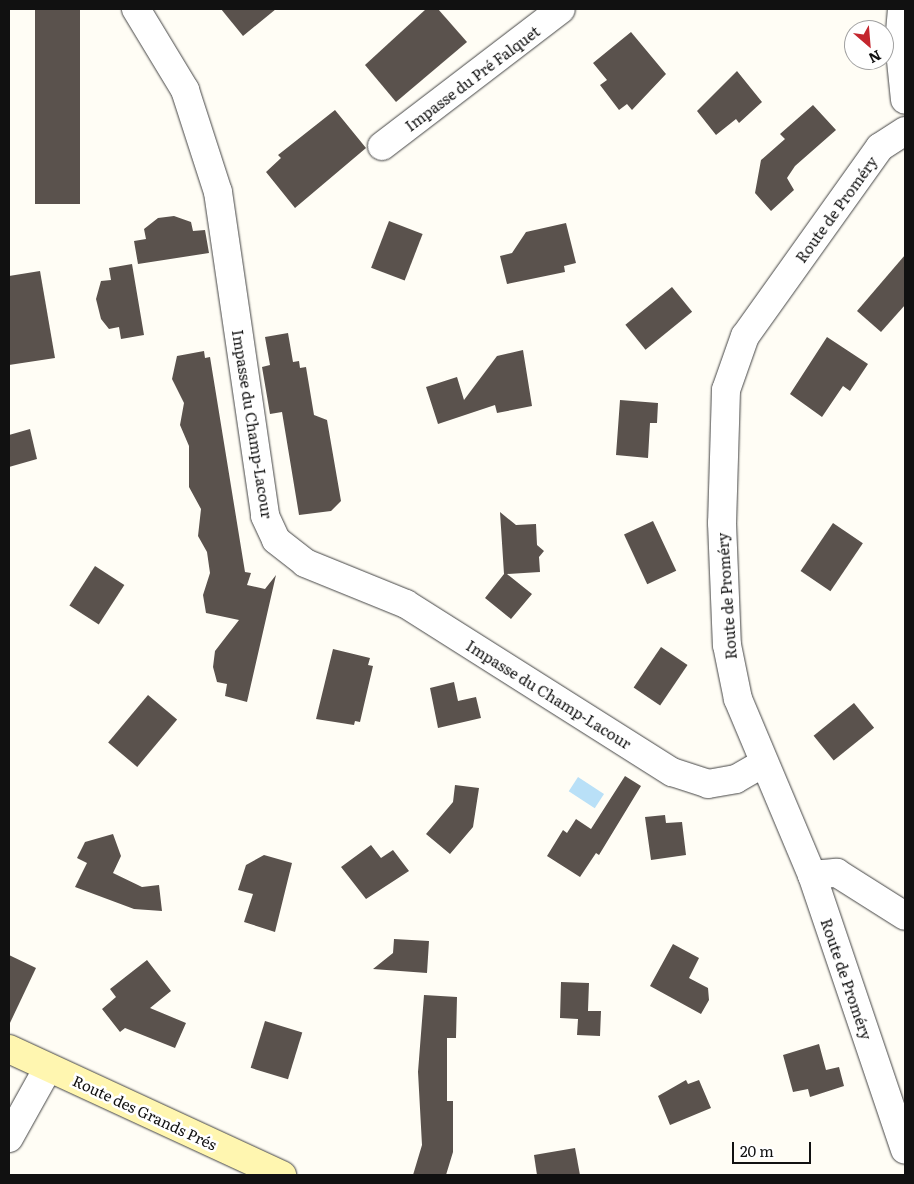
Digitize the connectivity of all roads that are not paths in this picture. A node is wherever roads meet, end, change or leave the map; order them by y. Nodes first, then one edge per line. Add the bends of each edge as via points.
1 (136, 9) edge
2 (561, 9) edge
3 (902, 9) edge
4 (905, 100) edge
5 (905, 131) edge
6 (382, 146) dead end
7 (762, 764) junction
8 (812, 875) junction
9 (905, 916) edge
10 (9, 1049) edge
11 (48, 1068) junction
12 (9, 1138) edge
13 (905, 1150) edge
14 (282, 1175) edge

1 - 7 street, Impasse du Champ-Lacour via 185,90 218,192 265,516 276,540 305,563 406,604 672,772 708,784 736,779
2 - 6 street, Impasse du Pré Falquet
3 - 4 street via 899,42
5 - 7 street, Route de Proméry via 880,147 751,329 726,390 722,523 727,645 738,699
7 - 8 street, Route de Proméry
8 - 9 street via 838,873
8 - 13 street, Route de Proméry
10 - 11 street, Route des Grands Prés
11 - 12 street
11 - 14 street, Route des Grands Prés

